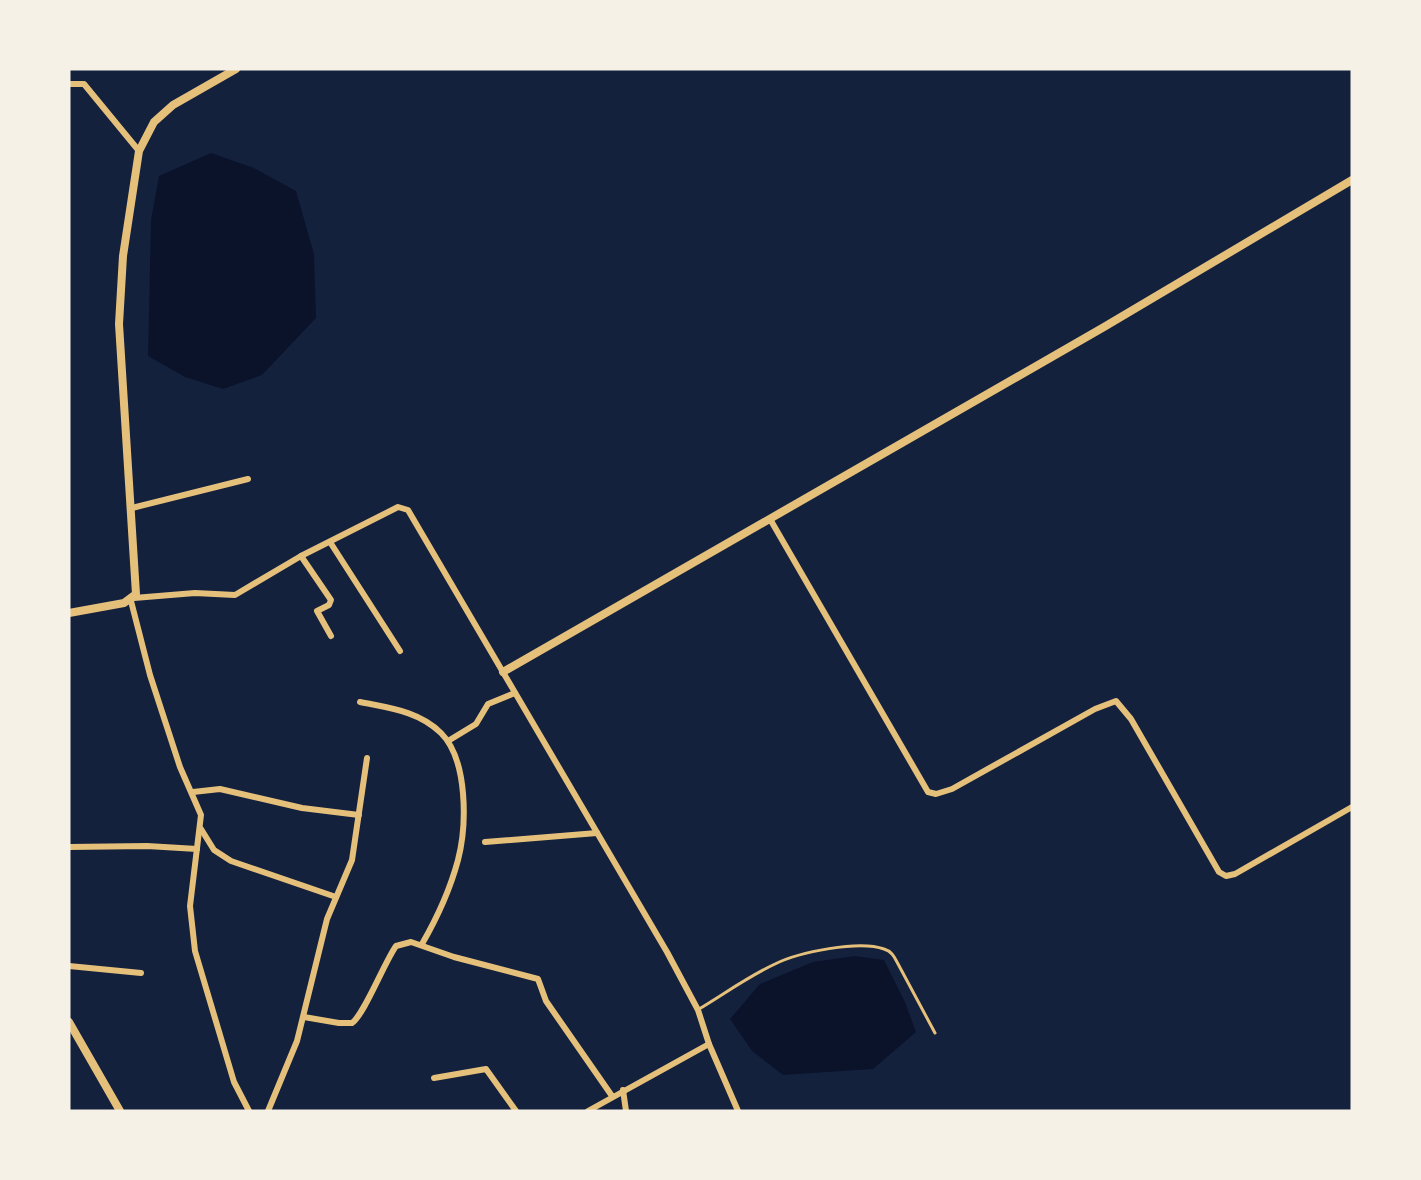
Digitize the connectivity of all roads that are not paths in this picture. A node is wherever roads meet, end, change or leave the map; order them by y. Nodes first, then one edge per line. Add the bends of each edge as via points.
1 (236, 69) edge
2 (69, 84) edge
3 (139, 151) junction
4 (1352, 180) edge
5 (248, 479) dead end
6 (132, 508) junction
7 (770, 519) junction
8 (330, 542) junction
9 (301, 556) junction
10 (132, 599) junction
11 (69, 613) edge
12 (331, 636) dead end
13 (400, 651) dead end
14 (502, 672) junction
15 (515, 693) junction
16 (360, 702) dead end
17 (448, 741) junction
18 (367, 758) dead end
19 (193, 792) junction
20 (1352, 807) edge
21 (359, 815) junction
22 (201, 829) junction
23 (597, 833) junction
24 (485, 842) dead end
25 (69, 847) edge
26 (197, 849) junction
27 (336, 897) junction
28 (422, 944) junction
29 (69, 966) edge
30 (141, 973) dead end
31 (698, 1010) junction
32 (304, 1017) junction
33 (69, 1022) edge
34 (935, 1033) dead end
35 (709, 1044) junction
36 (434, 1078) dead end
37 (623, 1090) junction
38 (612, 1096) junction
39 (120, 1111) edge
40 (249, 1111) edge
41 (268, 1111) edge
42 (516, 1111) edge
43 (588, 1111) edge
44 (626, 1111) edge
45 (738, 1111) edge

1 - 3 street via 173,105 154,122
2 - 3 street via 84,84
3 - 6 street via 119,293 121,383
4 - 7 street
5 - 6 street
6 - 10 street via 137,582
7 - 14 street
7 - 20 street via 928,792 952,789 1116,701 1131,719 1219,872 1226,876
8 - 9 street
8 - 13 street
8 - 14 street via 398,507 408,510
9 - 10 street via 235,595 195,593
9 - 12 street via 331,600 317,611
10 - 11 street
10 - 19 street via 147,665 176,755
14 - 15 street
15 - 17 street via 488,704 477,724
15 - 23 street
16 - 17 street via 402,710 423,720
17 - 28 street via 459,769 463,797 459,859 438,916
18 - 21 street
19 - 21 street via 220,789 302,808
19 - 22 street
21 - 27 street via 352,860
22 - 26 street
22 - 27 street via 214,850 231,861
23 - 24 street
23 - 31 street
25 - 26 street
26 - 40 street via 190,906 195,951 234,1082
27 - 32 street via 322,935
28 - 32 street via 396,946 352,1023
28 - 38 street via 454,957 538,979 546,1001
29 - 30 street
31 - 34 lane via 776,963 814,952 854,947 883,949 897,962
31 - 35 street
32 - 41 street via 284,1078
33 - 39 street
35 - 37 street
35 - 45 street
36 - 42 street via 486,1069
37 - 38 street
37 - 44 street
38 - 43 street

